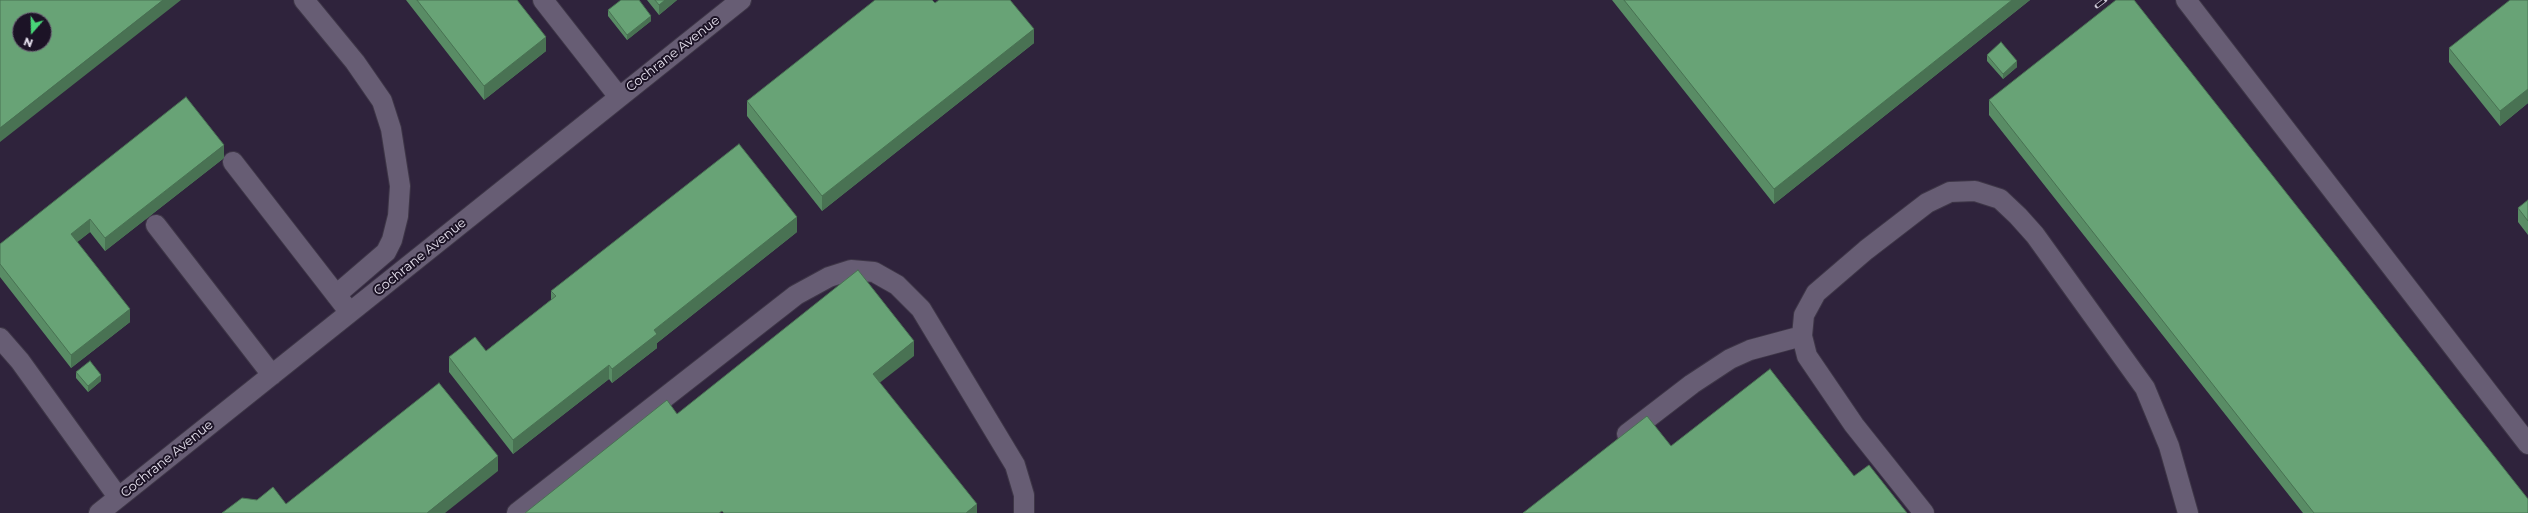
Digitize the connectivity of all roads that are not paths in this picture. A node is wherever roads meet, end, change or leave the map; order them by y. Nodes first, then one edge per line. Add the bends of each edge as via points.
1 (304, 0) edge
2 (543, 0) edge
3 (741, 0) edge
4 (2186, 0) edge
5 (619, 97) junction
6 (233, 162) dead end
7 (156, 225) dead end
8 (336, 295) junction
9 (350, 313) junction
10 (1802, 336) junction
11 (0, 338) edge
12 (272, 375) junction
13 (2528, 444) edge
14 (1612, 446) edge
15 (118, 497) junction
16 (99, 513) edge
17 (517, 513) edge
18 (1024, 513) edge
19 (1924, 513) edge
20 (2188, 513) edge

1 - 8 lane via 355,62 382,101 391,128 400,186 398,216 386,252
2 - 5 lane
3 - 5 lane, Cochrane Avenue
4 - 13 lane
5 - 9 lane, Cochrane Avenue
6 - 8 lane
7 - 12 lane
8 - 9 lane
9 - 12 lane, Cochrane Avenue
10 - 14 lane via 1750,350 1718,366
10 - 19 lane via 1807,356 1850,419
10 - 20 lane via 1804,315 1816,293 1927,203 1950,192 1975,191 2000,199 2035,235 2145,388 2169,446
11 - 15 lane via 20,361
12 - 15 lane, Cochrane Avenue
15 - 16 lane, Cochrane Avenue
17 - 18 lane via 796,295 829,277 851,270 874,272 897,285 921,309 1015,465 1024,495

